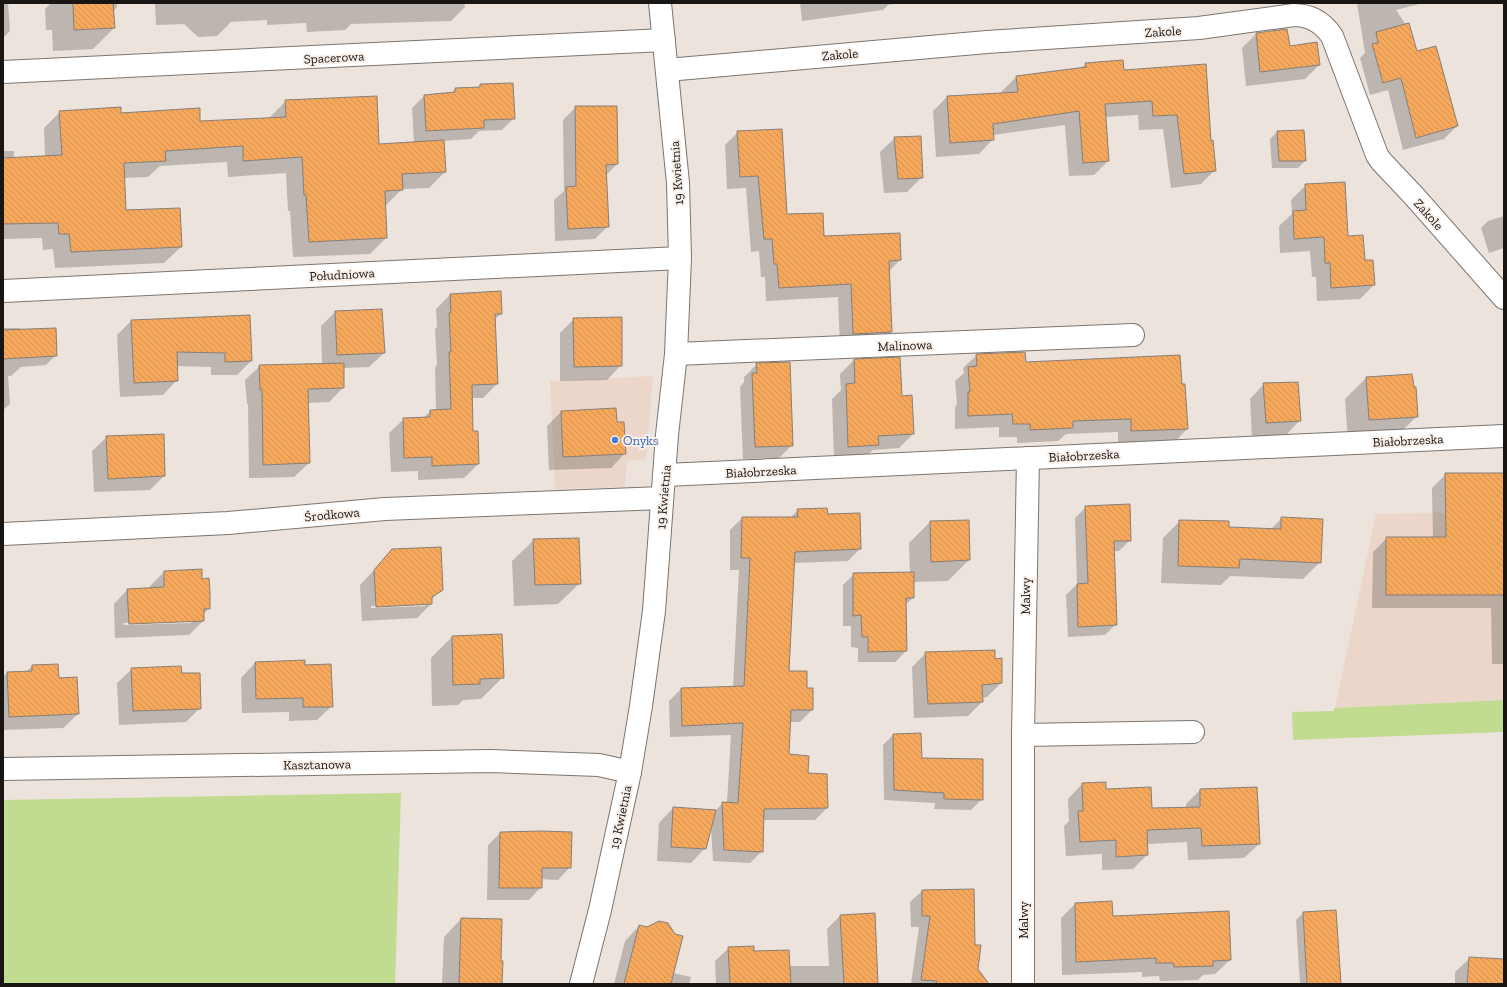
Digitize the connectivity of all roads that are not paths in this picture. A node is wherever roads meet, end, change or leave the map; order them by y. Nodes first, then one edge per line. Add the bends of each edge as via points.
1 (660, 3) edge
2 (664, 40) junction
3 (667, 70) junction
4 (3, 72) edge
5 (680, 258) junction
6 (3, 291) edge
7 (1504, 298) edge
8 (1133, 335) dead end
9 (676, 354) junction
10 (1504, 436) edge
11 (1028, 458) junction
12 (665, 475) junction
13 (662, 498) junction
14 (3, 534) edge
15 (1193, 732) dead end
16 (1023, 735) junction
17 (3, 770) edge
18 (630, 772) junction
19 (581, 984) edge
20 (1023, 984) edge

1 - 2 street, 19 Kwietnia
2 - 3 street, 19 Kwietnia
2 - 4 street, Spacerowa
3 - 5 street, 19 Kwietnia via 678,183
3 - 7 street, Zakole via 987,42 1199,28 1294,15 1304,16 1322,24 1332,36 1380,161
5 - 6 street, Południowa
5 - 9 street, 19 Kwietnia
8 - 9 street, Malinowa
9 - 12 street, 19 Kwietnia
10 - 11 street, Białobrzeska
11 - 12 street, Białobrzeska
11 - 16 street, Malwy
12 - 13 street, 19 Kwietnia
13 - 14 street, Środkowa via 385,509 228,523
13 - 18 street, 19 Kwietnia via 654,611
15 - 16 street
16 - 20 street, Malwy
17 - 18 street, Kasztanowa via 490,761 599,765
18 - 19 street, 19 Kwietnia

